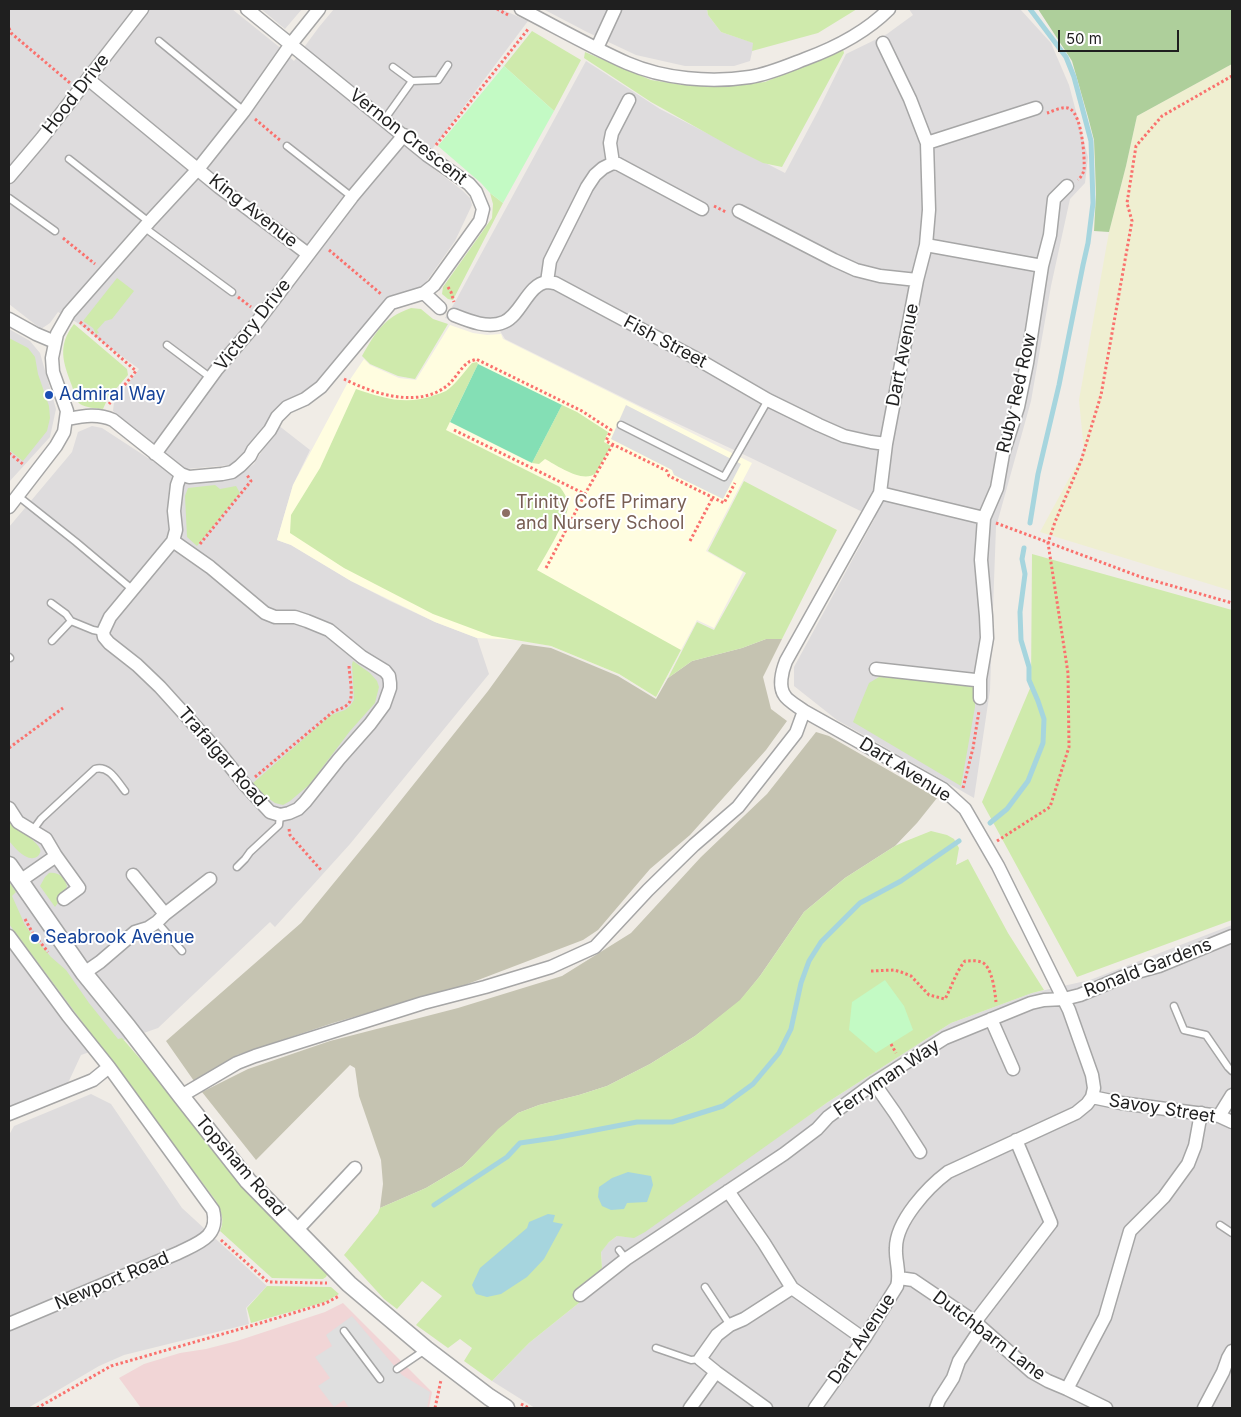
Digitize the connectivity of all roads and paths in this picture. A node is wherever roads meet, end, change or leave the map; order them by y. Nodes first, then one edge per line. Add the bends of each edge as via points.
1 (142, 9) edge
2 (248, 9) edge
3 (319, 9) edge
4 (521, 9) edge
5 (615, 9) edge
6 (889, 9) edge
7 (530, 26) dead end
8 (9, 28) edge
9 (159, 41) dead end
10 (883, 43) dead end
11 (291, 44) junction
12 (597, 48) junction
13 (448, 65) dead end
14 (393, 67) dead end
15 (1232, 76) edge
16 (88, 79) junction
17 (412, 81) junction
18 (79, 90) junction
19 (629, 100) dead end
20 (1036, 108) joint
21 (244, 110) junction
22 (384, 120) junction
23 (404, 135) junction
24 (927, 143) junction
25 (287, 146) joint
26 (427, 155) junction
27 (68, 160) dead end
28 (614, 163) junction
29 (198, 169) junction
30 (10, 174) edge
31 (1067, 186) joint
32 (352, 197) junction
33 (9, 198) edge
34 (702, 209) joint
35 (739, 211) joint
36 (147, 225) junction
37 (54, 232) joint
38 (319, 241) junction
39 (926, 245) junction
40 (308, 254) junction
41 (1042, 266) junction
42 (106, 273) junction
43 (440, 275) junction
44 (917, 280) junction
45 (547, 282) junction
46 (232, 292) joint
47 (424, 293) junction
48 (391, 303) junction
49 (440, 308) dead end
50 (69, 313) junction
51 (262, 315) junction
52 (456, 316) joint
53 (9, 319) edge
54 (55, 342) junction
55 (167, 345) dead end
56 (334, 371) junction
57 (211, 378) junction
58 (768, 400) junction
59 (106, 417) junction
60 (67, 419) junction
61 (621, 425) dead end
62 (454, 430) dead end
63 (613, 444) junction
64 (886, 444) junction
65 (9, 453) edge
66 (154, 454) junction
67 (240, 466) junction
68 (35, 474) junction
69 (181, 474) junction
70 (738, 477) dead end
71 (585, 494) junction
72 (880, 494) junction
73 (18, 496) junction
74 (713, 498) junction
75 (9, 507) edge
76 (984, 518) junction
77 (173, 541) junction
78 (690, 541) dead end
79 (1048, 543) junction
80 (192, 554) junction
81 (546, 568) dead end
82 (133, 590) junction
83 (51, 603) dead end
84 (1232, 603) edge
85 (71, 620) junction
86 (103, 632) junction
87 (52, 641) dead end
88 (355, 652) junction
89 (876, 669) dead end
90 (980, 679) junction
91 (980, 698) joint
92 (63, 708) dead end
93 (804, 711) junction
94 (9, 748) edge
95 (246, 786) junction
96 (125, 791) dead end
97 (958, 803) junction
98 (9, 808) edge
99 (284, 814) junction
100 (33, 830) junction
101 (987, 847) junction
102 (56, 856) junction
103 (9, 865) edge
104 (238, 867) dead end
105 (321, 870) dead end
106 (133, 875) dead end
107 (210, 879) dead end
108 (20, 881) junction
109 (64, 899) dead end
110 (161, 918) junction
111 (9, 936) edge
112 (1232, 936) edge
113 (182, 951) dead end
114 (871, 971) dead end
115 (84, 973) junction
116 (1064, 999) junction
117 (1174, 1006) dead end
118 (1012, 1011) junction
119 (992, 1019) junction
120 (109, 1067) junction
121 (1013, 1069) dead end
122 (1232, 1070) edge
123 (874, 1083) junction
124 (1232, 1095) edge
125 (181, 1096) junction
126 (1092, 1097) junction
127 (1201, 1113) junction
128 (9, 1114) edge
129 (1219, 1116) junction
130 (1232, 1122) edge
131 (1016, 1140) junction
132 (920, 1152) dead end
133 (355, 1168) dead end
134 (728, 1191) junction
135 (1220, 1225) dead end
136 (296, 1231) junction
137 (212, 1232) junction
138 (1232, 1232) edge
139 (900, 1278) junction
140 (322, 1283) dead end
141 (705, 1287) dead end
142 (792, 1288) junction
143 (344, 1294) dead end
144 (580, 1295) dead end
145 (9, 1324) edge
146 (730, 1325) junction
147 (978, 1325) junction
148 (344, 1331) dead end
149 (864, 1339) junction
150 (656, 1348) dead end
151 (426, 1349) junction
152 (1232, 1351) edge
153 (700, 1359) junction
154 (396, 1369) dead end
155 (452, 1370) junction
156 (716, 1372) junction
157 (380, 1379) dead end
158 (1067, 1388) junction
159 (37, 1408) edge
160 (435, 1408) edge
161 (506, 1408) edge
162 (690, 1408) edge
163 (766, 1408) edge
164 (816, 1408) edge
165 (936, 1408) edge
166 (1106, 1408) edge
167 (1204, 1408) edge

1 - 16 street, Hood Drive
2 - 11 street, Vernon Crescent
3 - 11 street
4 - 12 street
5 - 12 street
6 - 12 street via 840,44 751,76 728,79 679,77 628,64
7 - 26 path
8 - 18 path
9 - 21 lane
10 - 24 street, Dart Avenue
11 - 21 street
11 - 22 street, Vernon Crescent
13 - 17 lane via 438,80
14 - 17 lane
15 - 79 path via 1162,116 1136,146 1127,203 1132,221 1101,395 1081,462
16 - 18 street, Hood Drive
16 - 29 street, King Avenue
17 - 22 lane
18 - 30 street, Hood Drive
19 - 28 street via 612,133 610,143
20 - 24 street
20 - 31 path via 1046,114 1065,107 1075,113 1083,142 1084,172 1079,180
21 - 25 path
21 - 29 street
22 - 23 street, Vernon Crescent
23 - 26 street, Vernon Crescent
23 - 32 street, Victory Drive
24 - 39 street, Dart Avenue via 929,210
25 - 32 lane
26 - 43 street, Vernon Crescent via 469,184 476,192 482,209 480,221
27 - 36 lane
28 - 34 street
28 - 45 street via 595,175 587,187 550,261
29 - 36 street
29 - 40 street, King Avenue
31 - 41 street, Ruby Red Row via 1054,199
32 - 38 street, Victory Drive
33 - 37 lane
34 - 35 path via 708,203 734,216
35 - 44 street via 856,270
36 - 42 street
36 - 46 lane
37 - 42 path
38 - 40 street, Victory Drive
38 - 48 path
39 - 41 street
39 - 44 street, Dart Avenue
40 - 51 street, Victory Drive
41 - 76 street, Ruby Red Row via 1018,407 1003,454 997,488
42 - 50 street
43 - 47 street, Vernon Crescent
43 - 52 path via 451,292
44 - 64 street, Dart Avenue
45 - 52 street via 536,287 505,322 482,324
45 - 58 street, Fish Street via 555,283
46 - 51 path
47 - 48 street
47 - 49 street
48 - 56 street
50 - 54 street
50 - 59 path via 136,371 109,404
51 - 57 street, Victory Drive
53 - 54 street
54 - 60 street via 54,372
55 - 57 lane
56 - 63 path via 345,380 370,390 410,398 444,388 476,359 582,411 611,430 606,441
56 - 67 street via 321,387 287,407 277,417
57 - 66 street, Victory Drive
58 - 61 lane via 724,477
58 - 64 street, Fish Street via 844,436
59 - 60 street
59 - 66 street
60 - 68 street via 56,446
62 - 71 path
63 - 71 path
63 - 74 path
64 - 72 street, Dart Avenue
65 - 68 path
66 - 69 street
67 - 69 street via 222,474
67 - 80 path via 252,480
68 - 73 street
69 - 77 street via 177,485
70 - 74 path via 724,503
71 - 81 path
72 - 76 street
72 - 93 street, Dart Avenue via 782,670 785,696
73 - 75 street
73 - 82 lane
74 - 78 path
76 - 79 path
76 - 90 street, Ruby Red Row via 981,560 986,638
77 - 80 street, Trafalgar Road
77 - 82 street
79 - 84 path via 1141,577
79 - 101 path via 1068,674 1069,747 1050,807
80 - 88 street, Trafalgar Road via 265,613 307,620 329,630
82 - 86 street via 110,617
83 - 85 lane
85 - 86 lane
85 - 87 lane
86 - 95 street, Trafalgar Road via 109,643 160,687
88 - 95 path via 349,661 348,704 334,711
88 - 99 street, Trafalgar Road via 385,670 389,676 390,688 384,705 305,802 298,809
89 - 90 street
90 - 91 street, Ruby Red Row
91 - 97 path via 973,748
92 - 94 path
93 - 97 street, Dart Avenue via 943,789
93 - 125 street via 796,733 738,807 648,890 595,947 551,967 255,1056
95 - 99 street, Trafalgar Road via 270,812
96 - 100 lane via 106,769 95,769
97 - 101 street, Dart Avenue
98 - 100 street via 18,822
99 - 104 lane via 279,824
99 - 105 path via 290,835
100 - 102 street via 46,839
101 - 116 street, Dart Avenue
102 - 108 street
102 - 109 street via 79,888
103 - 108 street, Topsham Road
106 - 110 street
107 - 110 street
108 - 115 street, Topsham Road
110 - 113 lane
110 - 115 street via 148,928 134,932
111 - 120 street
112 - 116 street, Ronald Gardens
114 - 118 path via 894,970 911,976 929,995 945,999 964,961 981,962 987,966 997,1003
115 - 125 street, Topsham Road
116 - 118 street, Ferryman Way via 1044,1000
116 - 126 street, Dart Avenue via 1092,1075
117 - 122 lane via 1184,1030 1206,1035
118 - 119 street, Ferryman Way
119 - 121 street
119 - 123 street, Ferryman Way via 945,1038
120 - 128 street via 93,1080
120 - 137 street via 213,1210 215,1225
123 - 132 street
123 - 134 street, Ferryman Way via 828,1117 817,1130
124 - 129 street
125 - 136 street, Topsham Road via 248,1181
126 - 127 street, Savoy Street
126 - 131 street, Dart Avenue via 1076,1112
127 - 129 street, Savoy Street
127 - 158 street via 1188,1164 1164,1197 1130,1231 1105,1317
129 - 130 street, Savoy Street
131 - 139 street, Dart Avenue via 948,1172 925,1193 911,1210 898,1236 896,1257
131 - 147 street via 1051,1223
133 - 136 street
134 - 142 street
134 - 144 street, Ferryman Way via 622,1254
135 - 138 lane
136 - 151 street, Topsham Road via 349,1284
137 - 140 path via 268,1282
137 - 145 street, Newport Road via 204,1240 178,1253
139 - 147 street, Dutchbarn Lane via 914,1280
139 - 149 street, Dart Avenue
141 - 146 lane
142 - 146 street
142 - 149 street
143 - 159 path via 254,1325 111,1366
146 - 153 street via 717,1335
147 - 158 street, Dutchbarn Lane via 1032,1372
147 - 165 street
148 - 157 lane
149 - 164 street, Dart Avenue
150 - 153 lane via 691,1360
151 - 154 lane
151 - 155 street, Topsham Road
152 - 167 street
153 - 156 street
155 - 160 path via 442,1378
155 - 161 street, Topsham Road
156 - 162 street
156 - 163 street
158 - 166 street, Dutchbarn Lane

